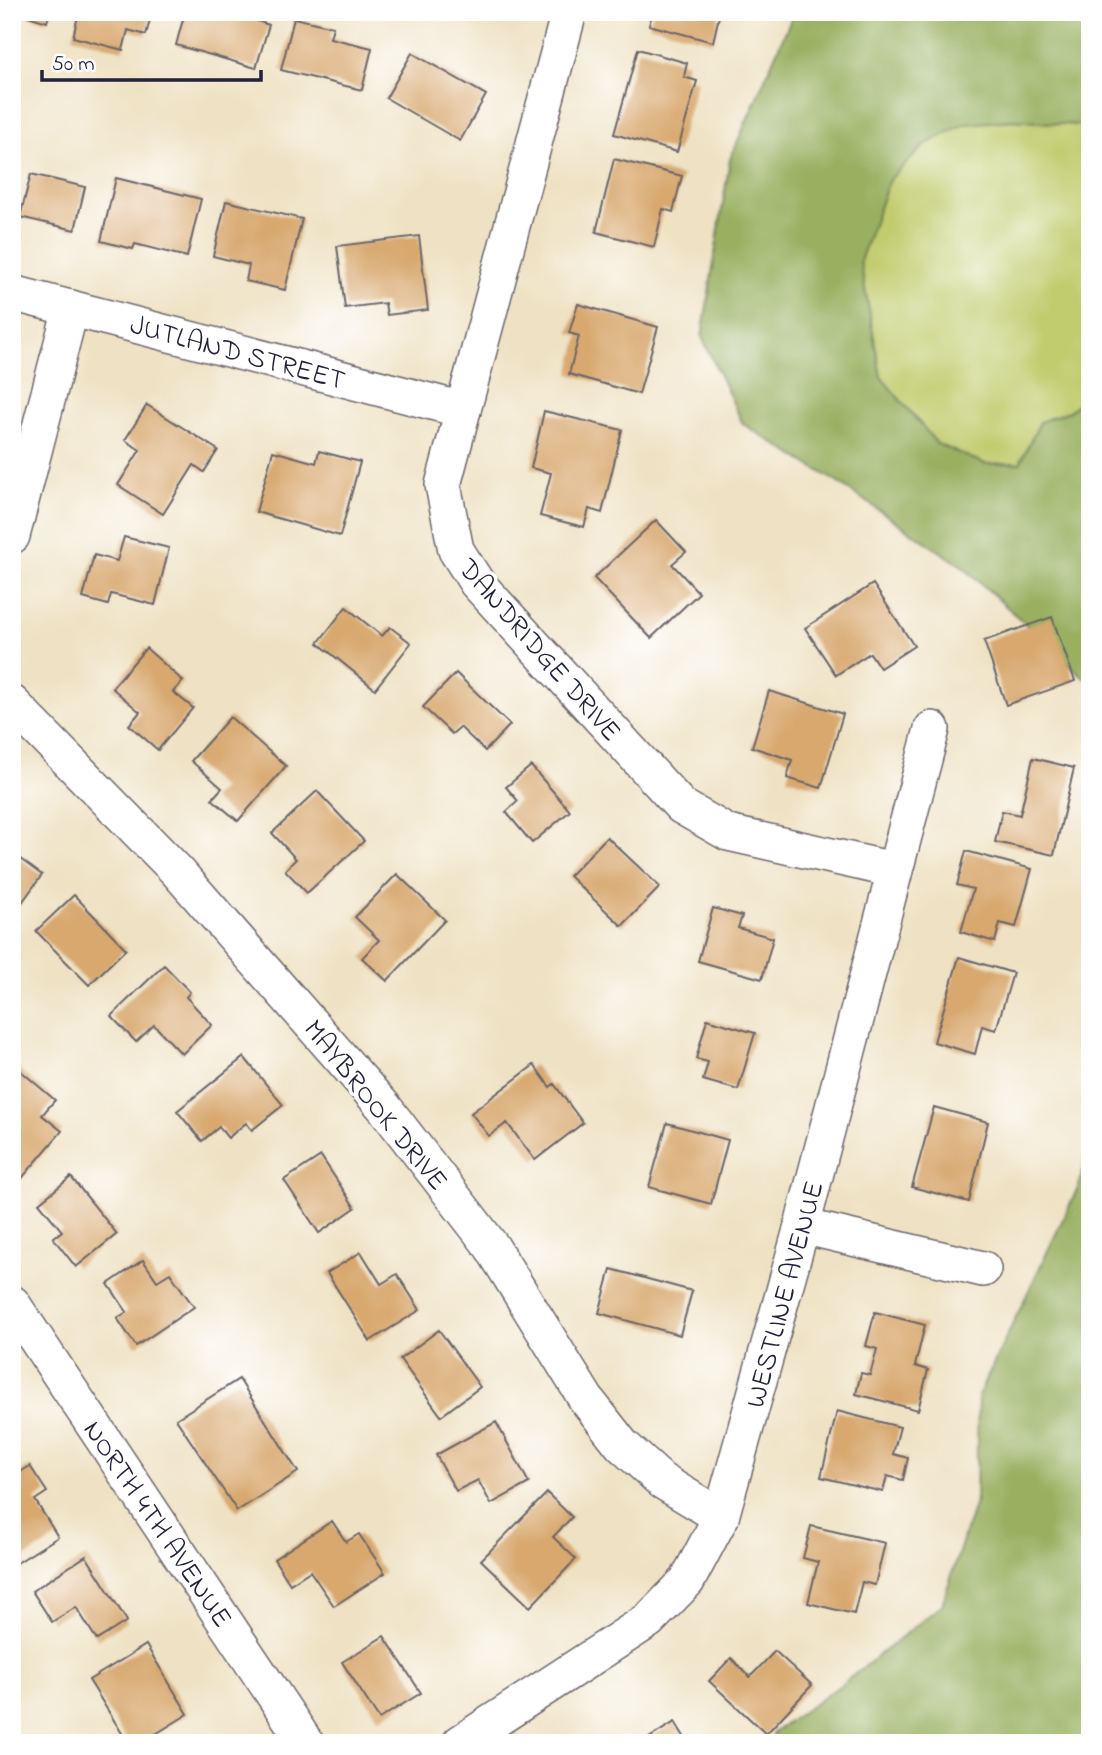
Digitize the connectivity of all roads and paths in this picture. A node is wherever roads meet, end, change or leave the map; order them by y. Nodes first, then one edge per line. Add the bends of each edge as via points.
1 (569, 12) edge
2 (12, 293) edge
3 (71, 308) junction
4 (463, 410) junction
5 (12, 536) edge
6 (12, 703) edge
7 (932, 729) dead end
8 (894, 870) junction
9 (802, 1226) junction
10 (983, 1269) dead end
11 (12, 1303) edge
12 (721, 1517) junction
13 (306, 1743) edge
14 (460, 1743) edge

1 - 4 street, DANDRIDGE DRIVE
2 - 3 street, JUTLAND STREET
3 - 4 street, JUTLAND STREET
3 - 5 street
4 - 8 street, DANDRIDGE DRIVE via 443,485 456,550 477,583 681,806 728,833
6 - 12 street, MAYBROOK DRIVE via 177,871 384,1107 492,1247 586,1399 622,1445 662,1481
7 - 8 street, WESTLINE AVENUE
8 - 9 street, WESTLINE AVENUE
9 - 10 street
9 - 12 street, WESTLINE AVENUE
11 - 13 street, NORTH 4TH AVENUE
12 - 14 street, WESTLINE AVENUE via 687,1581 649,1620

